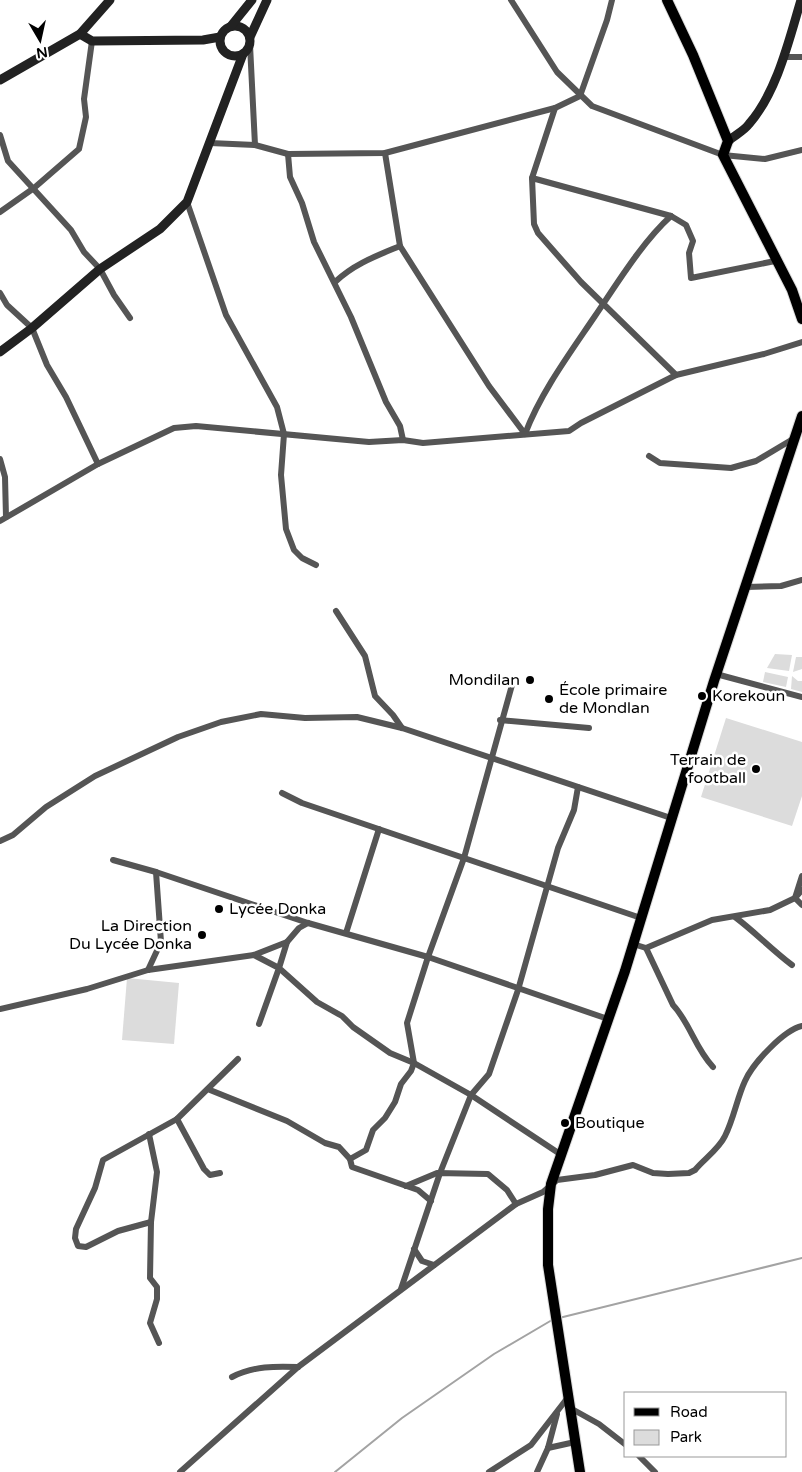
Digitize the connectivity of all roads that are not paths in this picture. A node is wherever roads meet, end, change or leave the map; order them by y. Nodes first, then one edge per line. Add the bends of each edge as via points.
1 (110, 0) edge
2 (252, 0) edge
3 (267, 0) edge
4 (511, 0) edge
5 (612, 0) edge
6 (667, 0) edge
7 (801, 0) edge
8 (231, 26) junction
9 (80, 34) junction
10 (220, 36) junction
11 (203, 40) junction
12 (92, 41) junction
13 (250, 41) junction
14 (224, 51) junction
15 (242, 54) junction
16 (785, 57) junction
17 (802, 57) edge
18 (234, 78) junction
19 (0, 80) edge
20 (580, 96) junction
21 (555, 108) junction
22 (0, 135) edge
23 (728, 141) junction
24 (210, 143) junction
25 (255, 145) junction
26 (802, 150) edge
27 (386, 153) junction
28 (288, 154) junction
29 (722, 155) junction
30 (532, 178) junction
31 (34, 188) junction
32 (187, 202) junction
33 (0, 212) edge
34 (671, 216) junction
35 (400, 246) junction
36 (775, 261) junction
37 (100, 269) junction
38 (335, 282) junction
39 (0, 294) edge
40 (604, 302) junction
41 (130, 318) dead end
42 (802, 319) edge
43 (32, 328) junction
44 (802, 342) edge
45 (0, 352) edge
46 (676, 375) junction
47 (802, 416) edge
48 (284, 434) junction
49 (525, 434) junction
50 (797, 436) edge
51 (403, 440) junction
52 (650, 456) dead end
53 (0, 459) edge
54 (98, 464) junction
55 (3, 519) edge
56 (316, 564) dead end
57 (802, 580) edge
58 (746, 587) junction
59 (336, 611) dead end
60 (716, 674) junction
61 (512, 685) dead end
62 (802, 697) edge
63 (500, 720) junction
64 (402, 728) junction
65 (589, 728) dead end
66 (492, 759) junction
67 (578, 787) junction
68 (282, 794) dead end
69 (671, 818) junction
70 (379, 829) junction
71 (0, 842) edge
72 (464, 858) junction
73 (113, 860) dead end
74 (156, 872) junction
75 (802, 876) edge
76 (546, 888) junction
77 (802, 890) edge
78 (795, 898) junction
79 (802, 905) edge
80 (641, 918) junction
81 (735, 918) junction
82 (308, 923) junction
83 (346, 933) junction
84 (287, 942) junction
85 (633, 944) junction
86 (646, 948) junction
87 (254, 955) junction
88 (428, 957) junction
89 (792, 965) dead end
90 (279, 968) junction
91 (148, 970) junction
92 (518, 990) junction
93 (0, 1009) edge
94 (608, 1019) junction
95 (259, 1024) dead end
96 (802, 1026) edge
97 (238, 1059) dead end
98 (414, 1063) junction
99 (713, 1066) dead end
100 (210, 1090) junction
101 (471, 1095) junction
102 (177, 1120) junction
103 (149, 1134) junction
104 (560, 1154) junction
105 (350, 1159) junction
106 (220, 1173) dead end
107 (440, 1173) junction
108 (551, 1184) junction
109 (406, 1186) junction
110 (431, 1201) junction
111 (516, 1204) junction
112 (151, 1222) junction
113 (414, 1249) junction
114 (434, 1265) junction
115 (401, 1291) junction
116 (159, 1343) dead end
117 (298, 1367) junction
118 (232, 1377) dead end
119 (569, 1395) junction
120 (572, 1409) junction
121 (558, 1411) junction
122 (575, 1442) junction
123 (624, 1443) edge
124 (548, 1448) junction
125 (640, 1457) edge
126 (180, 1472) edge
127 (489, 1472) edge
128 (537, 1472) edge
129 (580, 1472) edge
130 (655, 1472) edge

1 - 9 main road
2 - 8 main road
3 - 13 main road
4 - 20 street via 557,72
5 - 20 street
6 - 23 main road
7 - 16 main road
8 - 10 main road
8 - 13 main road via 243,27
9 - 12 main road
9 - 19 main road
10 - 11 main road
10 - 14 main road
11 - 12 main road
11 - 14 main road
12 - 31 street via 84,99 86,117 78,150
13 - 15 main road
13 - 25 street
14 - 15 main road via 235,56
14 - 18 main road
15 - 18 main road
16 - 17 street
16 - 23 main road via 759,111 748,126
18 - 24 main road
20 - 21 street
20 - 29 street via 592,106
21 - 27 street
21 - 30 street
22 - 31 street via 8,160
23 - 29 main road
24 - 25 street
24 - 32 main road
25 - 28 street
26 - 29 street via 765,159
27 - 28 street
27 - 35 street
28 - 38 street via 290,177 314,242
29 - 36 main road
30 - 34 street
30 - 40 street via 534,224 538,233 581,282
31 - 33 street
31 - 37 street
32 - 37 main road via 160,229
32 - 48 street via 226,314 277,407
34 - 36 street via 686,225 693,241 689,253 691,278
34 - 40 street
35 - 38 street via 365,260 347,270
35 - 49 street via 489,386
36 - 42 main road via 792,290
37 - 41 street
37 - 43 main road
38 - 51 street via 386,402 400,426
39 - 43 street
40 - 46 street
40 - 49 street via 533,414
43 - 45 main road
43 - 54 street via 47,365
44 - 46 street
46 - 49 street via 570,431
47 - 50 main road
48 - 51 street via 369,442
48 - 54 street via 196,426 174,428
48 - 56 street via 281,475 286,529 294,550
49 - 51 street via 423,443
50 - 52 street via 756,460 731,468 660,463
50 - 58 main road
53 - 55 street via 5,477
54 - 55 street
57 - 58 street via 781,586
58 - 60 main road
59 - 64 street via 365,656 375,696
60 - 62 street
60 - 69 main road
61 - 63 street
63 - 65 street
63 - 66 street
64 - 66 street
64 - 71 street via 357,717 305,718 261,714 221,722 178,737 95,776
66 - 67 street
66 - 72 street
67 - 69 street
67 - 76 street via 574,810
68 - 70 street
69 - 80 main road
70 - 72 street
70 - 83 street
72 - 76 street
72 - 88 street
73 - 74 street
74 - 82 street
74 - 91 street via 160,942
75 - 78 street
76 - 80 street
76 - 92 street
77 - 78 street
78 - 79 street
78 - 81 street via 770,910
80 - 85 main road
81 - 86 street via 712,920
81 - 89 street
82 - 83 street
82 - 84 street
83 - 88 street
84 - 87 street
84 - 90 street
85 - 86 street
85 - 94 main road
86 - 99 street via 673,1005 680,1012 698,1048
87 - 90 street
87 - 91 street
88 - 92 street
88 - 98 street via 407,1024
90 - 95 street
90 - 98 street via 317,1002 342,1016 390,1054
91 - 93 street
92 - 94 street
92 - 101 street via 490,1074
94 - 104 main road
96 - 108 street via 792,1028 780,1037 746,1079 725,1137 692,1173 653,1172 633,1165 595,1175 566,1177
97 - 100 street
98 - 101 street
98 - 105 street via 386,1118 373,1130 366,1150
100 - 102 street
100 - 105 street via 286,1121 325,1144 339,1147
101 - 104 street
101 - 107 street
102 - 103 street
102 - 106 street via 204,1169 210,1175
103 - 112 street via 157,1172
103 - 112 street via 103,1160 75,1238 78,1246 86,1247 118,1231
104 - 108 main road
105 - 109 street via 352,1166
107 - 109 street
107 - 110 street
107 - 111 street via 488,1174 507,1190
108 - 111 street via 543,1192
108 - 119 main road via 548,1265
109 - 110 street via 418,1190
110 - 113 street
111 - 114 street
112 - 116 street via 150,1278 157,1287 157,1299 150,1322
113 - 114 street via 422,1261
113 - 115 street
114 - 115 street
115 - 117 street
117 - 118 street via 274,1366
117 - 126 street
119 - 120 main road
119 - 121 street
120 - 122 main road
120 - 123 street
121 - 124 street
121 - 127 street via 531,1445
122 - 124 street
122 - 129 main road
124 - 128 street
125 - 130 street

